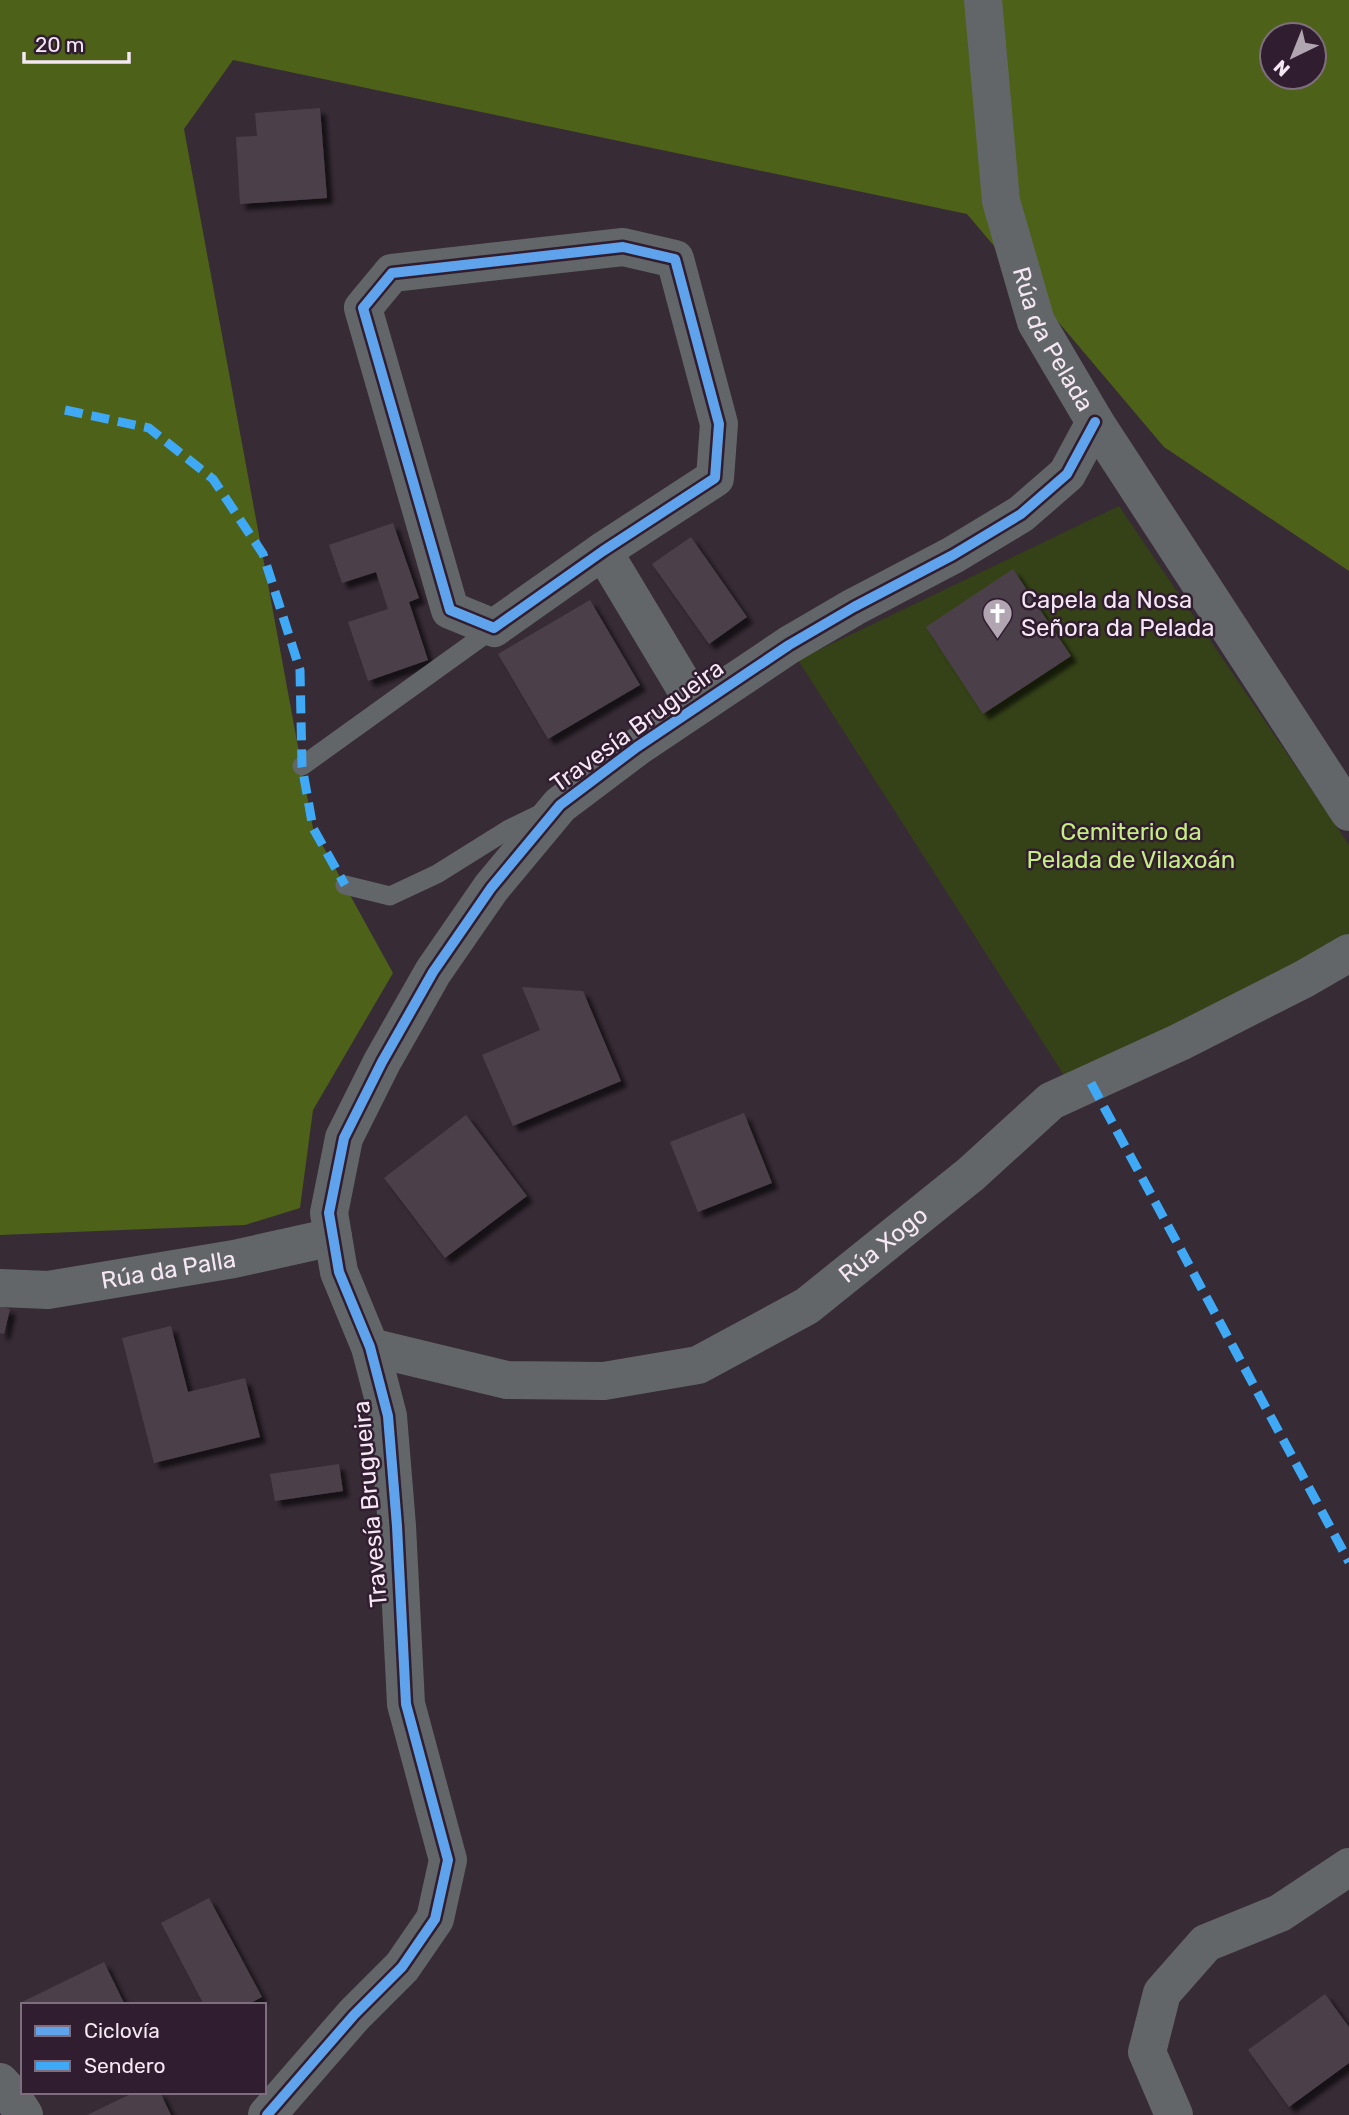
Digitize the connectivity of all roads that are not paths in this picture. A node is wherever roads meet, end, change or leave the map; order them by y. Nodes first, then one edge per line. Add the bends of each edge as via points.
1 (984, 0) edge
2 (1095, 422) junction
3 (603, 551) junction
4 (495, 628) junction
5 (696, 706) junction
6 (302, 766) dead end
7 (560, 805) junction
8 (1349, 812) edge
9 (345, 885) dead end
10 (1349, 953) edge
11 (333, 1237) junction
12 (0, 1288) edge
13 (370, 1347) junction
14 (1349, 1867) edge
15 (0, 2081) edge
16 (24, 2115) edge
17 (267, 2115) edge
18 (1174, 2115) edge

1 - 2 street, Rúa da Pelada via 1001,201 1036,322
2 - 5 street, Travesía Brugueira via 1067,474 1021,514 789,645
2 - 8 street, Rúa da Pelada
3 - 4 street
3 - 4 street via 715,478 719,424 675,259 623,247 392,273 363,308 450,610
3 - 5 street
4 - 6 lane
5 - 7 street, Travesía Brugueira
7 - 9 lane via 390,895
7 - 11 street, Travesía Brugueira via 491,888 433,972 382,1062 344,1138 330,1213
10 - 13 street, Rúa Xogo via 1180,1042 1051,1101 971,1174 807,1306 698,1365 604,1381 507,1380
11 - 12 street, Rúa da Palla via 234,1259 48,1290
11 - 13 street, Travesía Brugueira via 339,1272
13 - 17 street, Travesía Brugueira via 388,1416 406,1703 448,1860 435,1919 402,1967
14 - 18 street via 1280,1913 1206,1943 1162,1993 1147,2052
15 - 16 street

